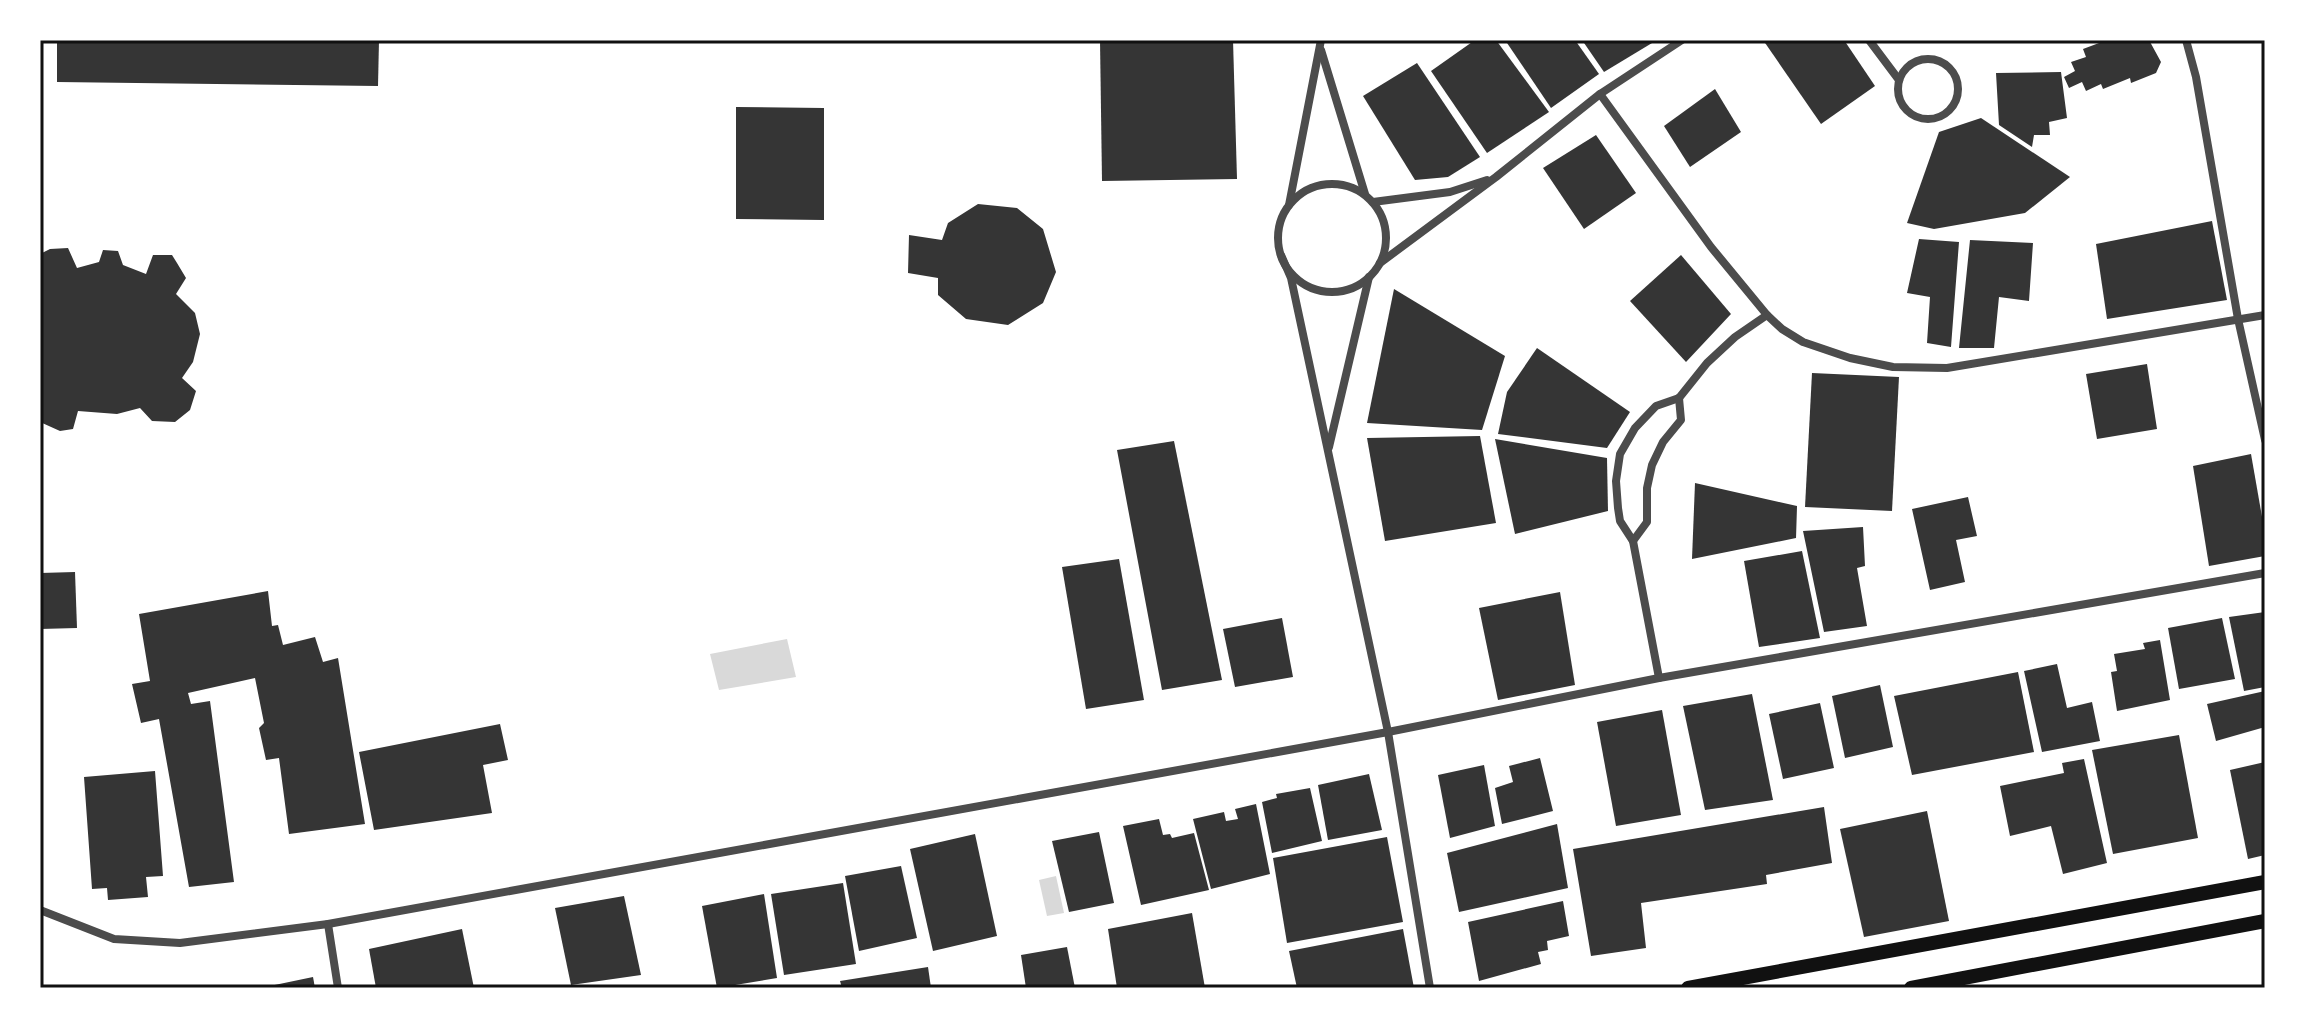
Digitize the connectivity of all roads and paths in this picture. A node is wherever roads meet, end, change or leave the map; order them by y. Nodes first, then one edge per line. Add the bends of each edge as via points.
1 (1682, 40) edge
2 (1869, 40) edge
3 (2186, 40) edge
4 (1321, 44) edge
5 (1899, 80) junction
6 (1600, 94) junction
7 (1496, 177) junction
8 (1366, 195) junction
9 (1373, 202) junction
10 (1289, 206) junction
11 (1281, 255) junction
12 (1380, 263) junction
13 (1369, 277) junction
14 (1767, 315) junction
15 (2265, 315) edge
16 (2238, 319) junction
17 (1679, 398) junction
18 (2265, 440) edge
19 (1328, 451) junction
20 (1633, 541) junction
21 (2265, 573) edge
22 (1659, 678) junction
23 (1388, 732) junction
24 (2265, 882) edge
25 (40, 910) edge
26 (2265, 921) edge
27 (328, 924) junction
28 (338, 988) edge
29 (1430, 988) edge
30 (1688, 988) edge
31 (1911, 988) edge

1 - 6 street
2 - 5 street
3 - 16 street
4 - 8 street
4 - 10 street
5 - 5 street via 1900,99 1921,118 1941,116 1955,101 1957,82 1939,61 1919,60
6 - 7 street
6 - 14 street
7 - 9 street via 1450,192
7 - 12 street
8 - 9 street
8 - 10 street via 1353,187 1318,186
9 - 12 street via 1385,228
10 - 11 street via 1278,238
11 - 13 street via 1302,283 1319,290 1337,292
11 - 19 street via 1291,278
12 - 13 street
13 - 19 street
14 - 16 street via 1803,342 1850,358 1893,367 1947,368
14 - 17 street via 1707,363
15 - 16 street
16 - 18 street
17 - 20 street via 1681,420 1652,465 1647,522
17 - 20 street via 1656,406 1620,454 1618,508
19 - 23 street
20 - 22 street
21 - 22 street
22 - 23 street
23 - 27 street
23 - 29 street
24 - 30 main road
25 - 27 street via 114,939 180,943
26 - 31 main road
27 - 28 street

